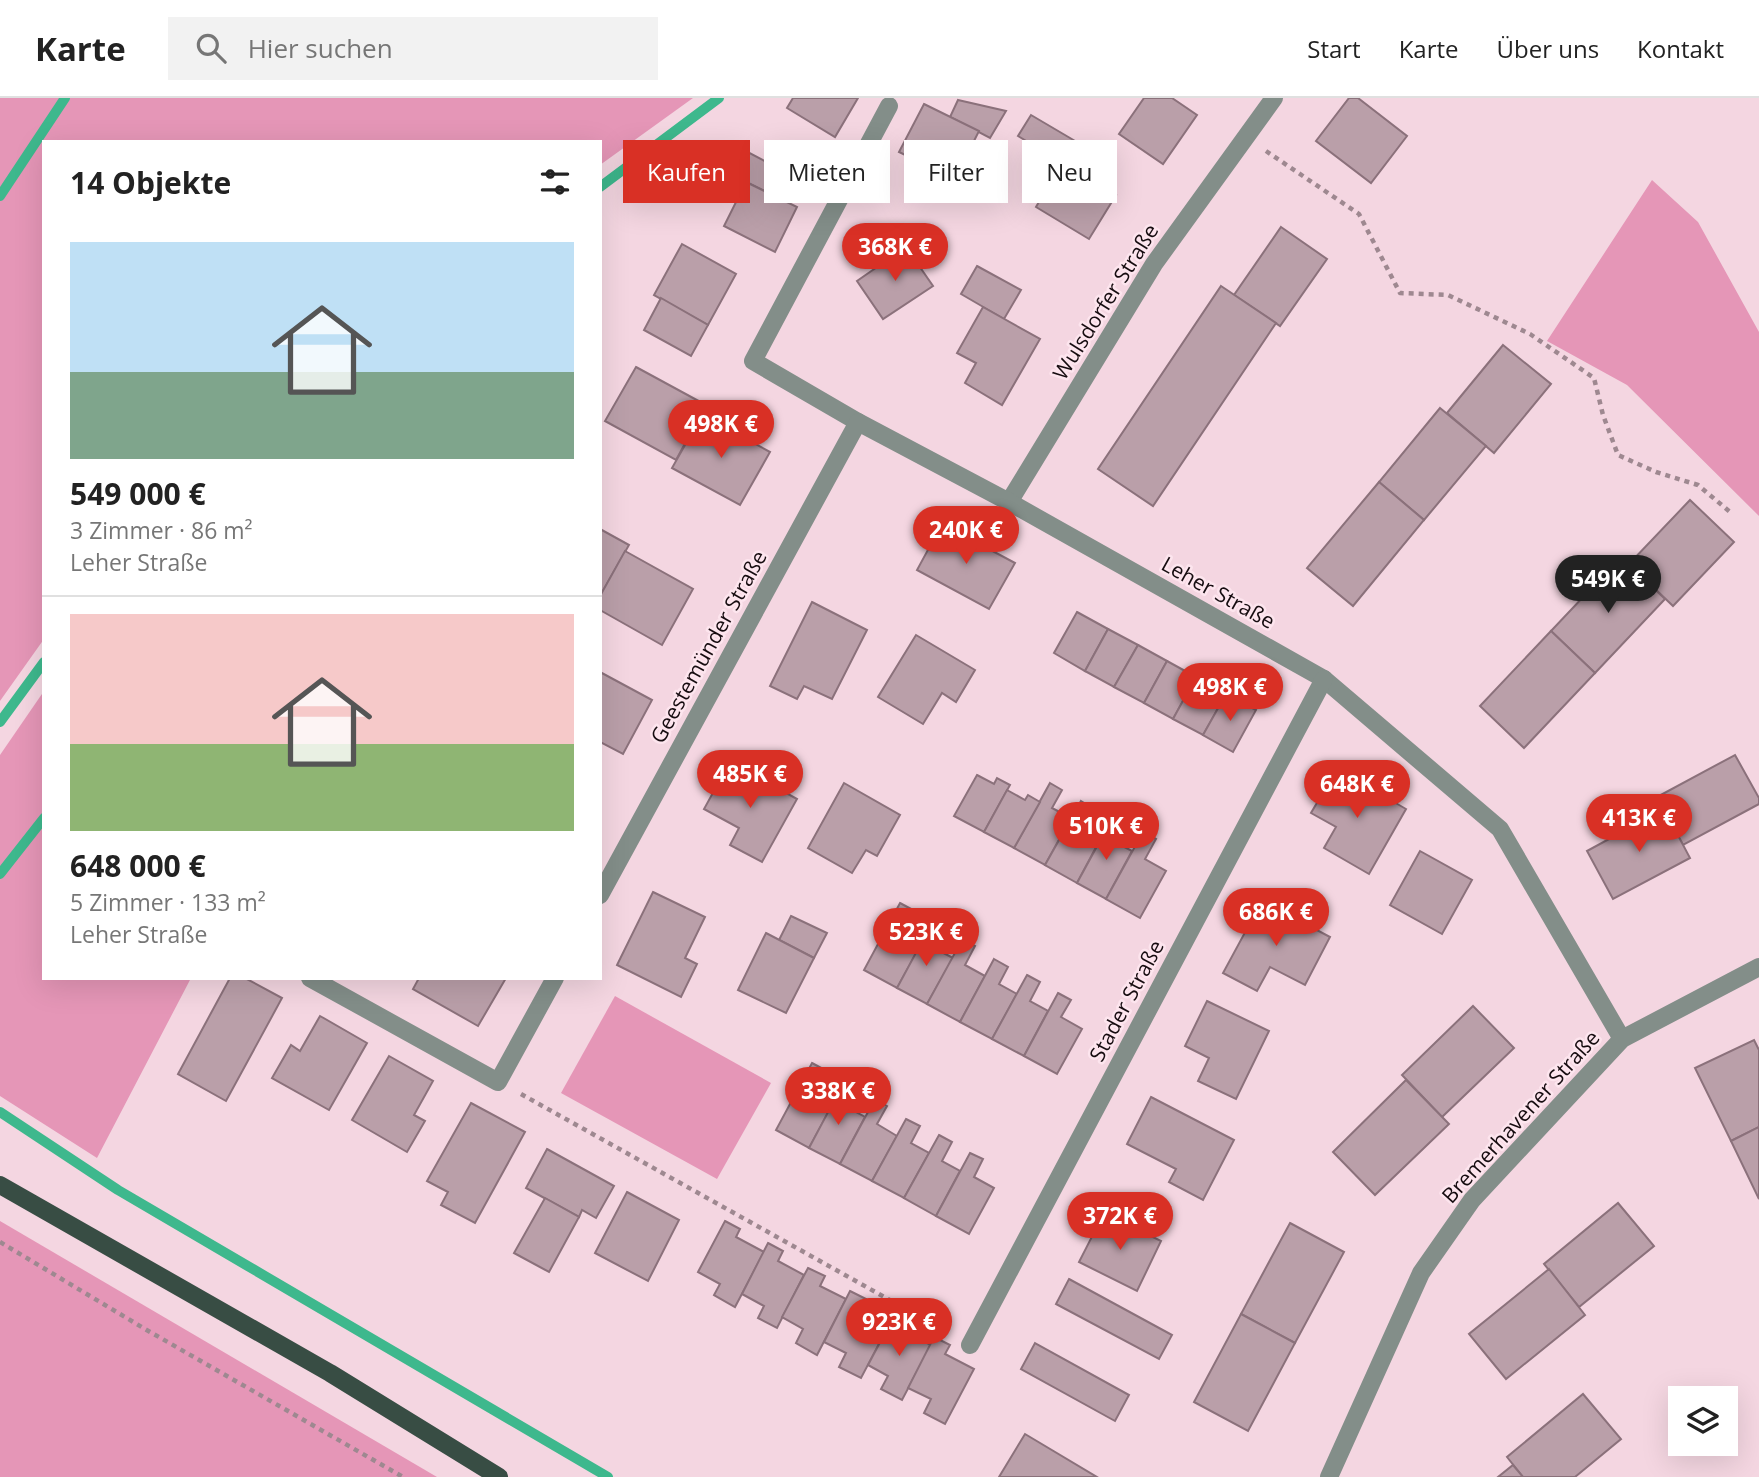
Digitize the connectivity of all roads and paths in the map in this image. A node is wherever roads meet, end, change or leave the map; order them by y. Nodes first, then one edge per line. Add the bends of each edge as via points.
1 (1274, 98) edge
2 (889, 106) dead end
3 (1245, 137) junction
4 (858, 422) junction
5 (1009, 502) junction
6 (1730, 512) dead end
7 (1324, 679) junction
8 (602, 891) edge
9 (1759, 967) edge
10 (314, 980) edge
11 (554, 980) edge
12 (1622, 1039) junction
13 (498, 1082) junction
14 (0, 1185) edge
15 (0, 1242) edge
16 (970, 1345) joint
17 (403, 1477) edge
18 (499, 1477) edge
19 (1329, 1477) edge

1 - 3 street, Wulsdorfer Straße
2 - 4 street, Leher Straße via 753,361
3 - 5 street, Wulsdorfer Straße via 1154,264
3 - 6 path via 1359,214 1401,293 1448,295 1530,334 1594,378 1618,455 1698,485
4 - 5 street, Leher Straße
4 - 8 street, Geestemünder Straße
5 - 7 street, Leher Straße
7 - 12 street, Leher Straße via 1500,829
7 - 16 street, Stader Straße
9 - 12 street, Bremerhavener Straße
10 - 13 street
11 - 13 street
12 - 19 street, Bremerhavener Straße via 1472,1200 1421,1273
13 - 16 path
14 - 18 main road via 330,1373
15 - 17 path

